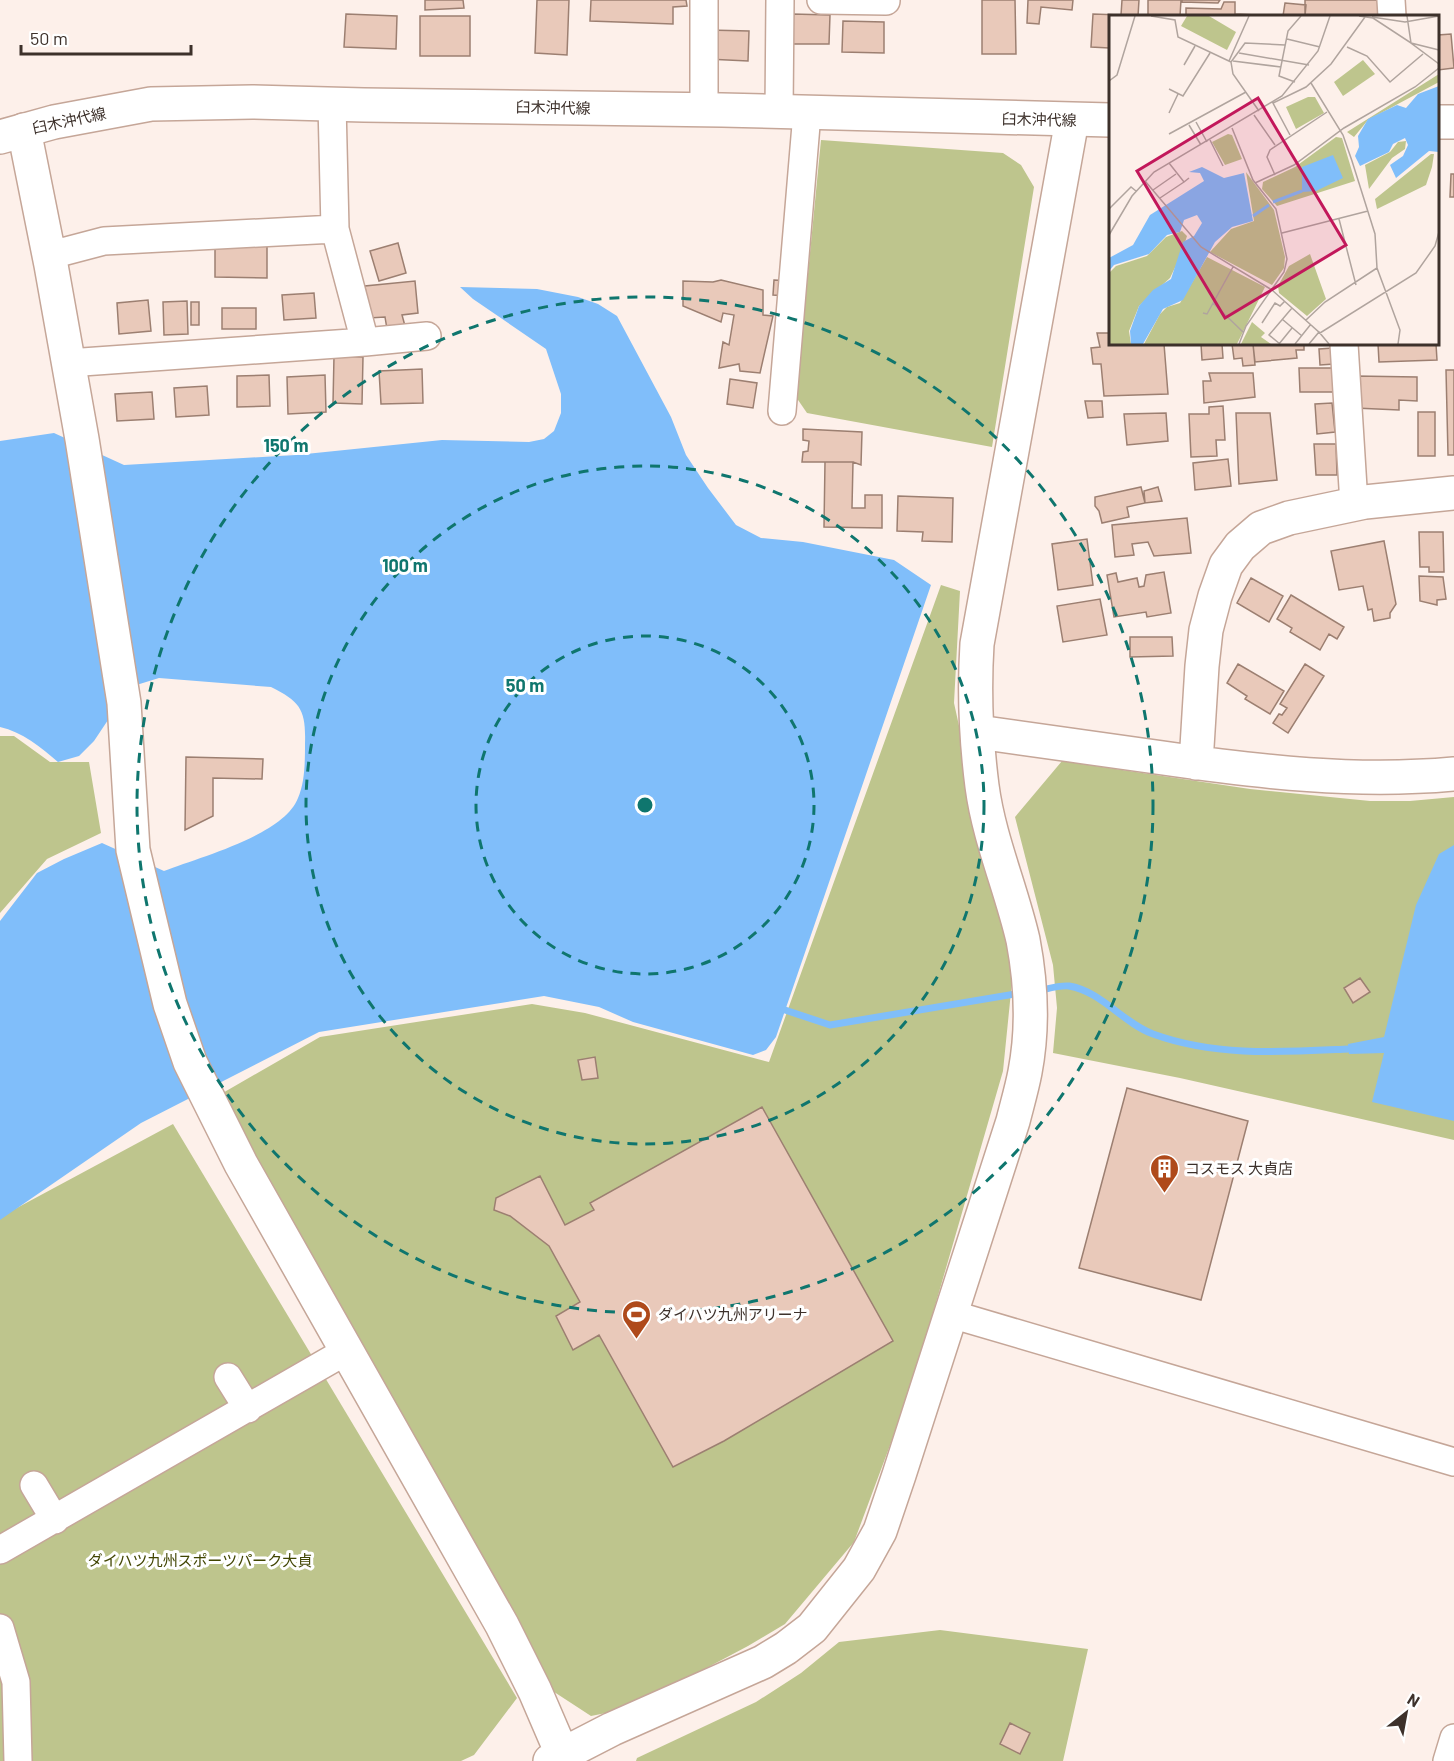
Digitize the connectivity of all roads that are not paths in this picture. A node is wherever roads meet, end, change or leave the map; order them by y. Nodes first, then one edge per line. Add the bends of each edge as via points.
1 (704, 0) edge
2 (780, 0) edge
3 (821, 0) edge
4 (1391, 0) edge
5 (886, 1) edge
6 (1392, 15) edge
7 (332, 104) junction
8 (704, 110) junction
9 (793, 113) junction
10 (1072, 120) junction
11 (1109, 120) edge
12 (12, 134) edge
13 (335, 229) junction
14 (48, 253) junction
15 (427, 336) dead end
16 (365, 342) junction
17 (1344, 345) edge
18 (68, 363) junction
19 (782, 411) dead end
20 (1454, 493) edge
21 (1354, 504) junction
22 (978, 732) junction
23 (1196, 763) junction
24 (1454, 774) edge
25 (951, 1314) junction
26 (348, 1350) junction
27 (228, 1377) dead end
28 (248, 1409) junction
29 (1454, 1462) edge
30 (34, 1485) dead end
31 (55, 1520) junction
32 (0, 1550) edge
33 (0, 1628) edge
34 (1454, 1738) edge
35 (559, 1759) edge
36 (18, 1761) edge
37 (1447, 1761) edge

1 - 8 street
2 - 9 street
3 - 5 street
4 - 6 street
7 - 8 street, 臼木沖代線
7 - 12 street, 臼木沖代線 via 151,104
7 - 13 street
8 - 9 street, 臼木沖代線
9 - 10 street, 臼木沖代線
9 - 19 street
10 - 11 street, 臼木沖代線
10 - 22 street via 983,601 974,692
12 - 14 street
13 - 14 street via 104,241
13 - 16 street
14 - 18 street
15 - 16 street
16 - 18 street
17 - 21 street
18 - 26 street via 124,703 133,850 170,1004 190,1062 241,1164
20 - 21 street
21 - 23 street via 1261,528 1226,565 1206,630
22 - 23 street
22 - 25 street via 982,786 1027,965 1029,1034 1013,1121
23 - 24 street via 1331,777
25 - 29 street
25 - 35 street via 880,1531 859,1569 812,1628 763,1662 608,1731
26 - 28 street
26 - 35 street via 502,1625 535,1691
27 - 28 street
28 - 31 street
30 - 31 street
31 - 32 street
33 - 36 street via 16,1682
34 - 37 street

